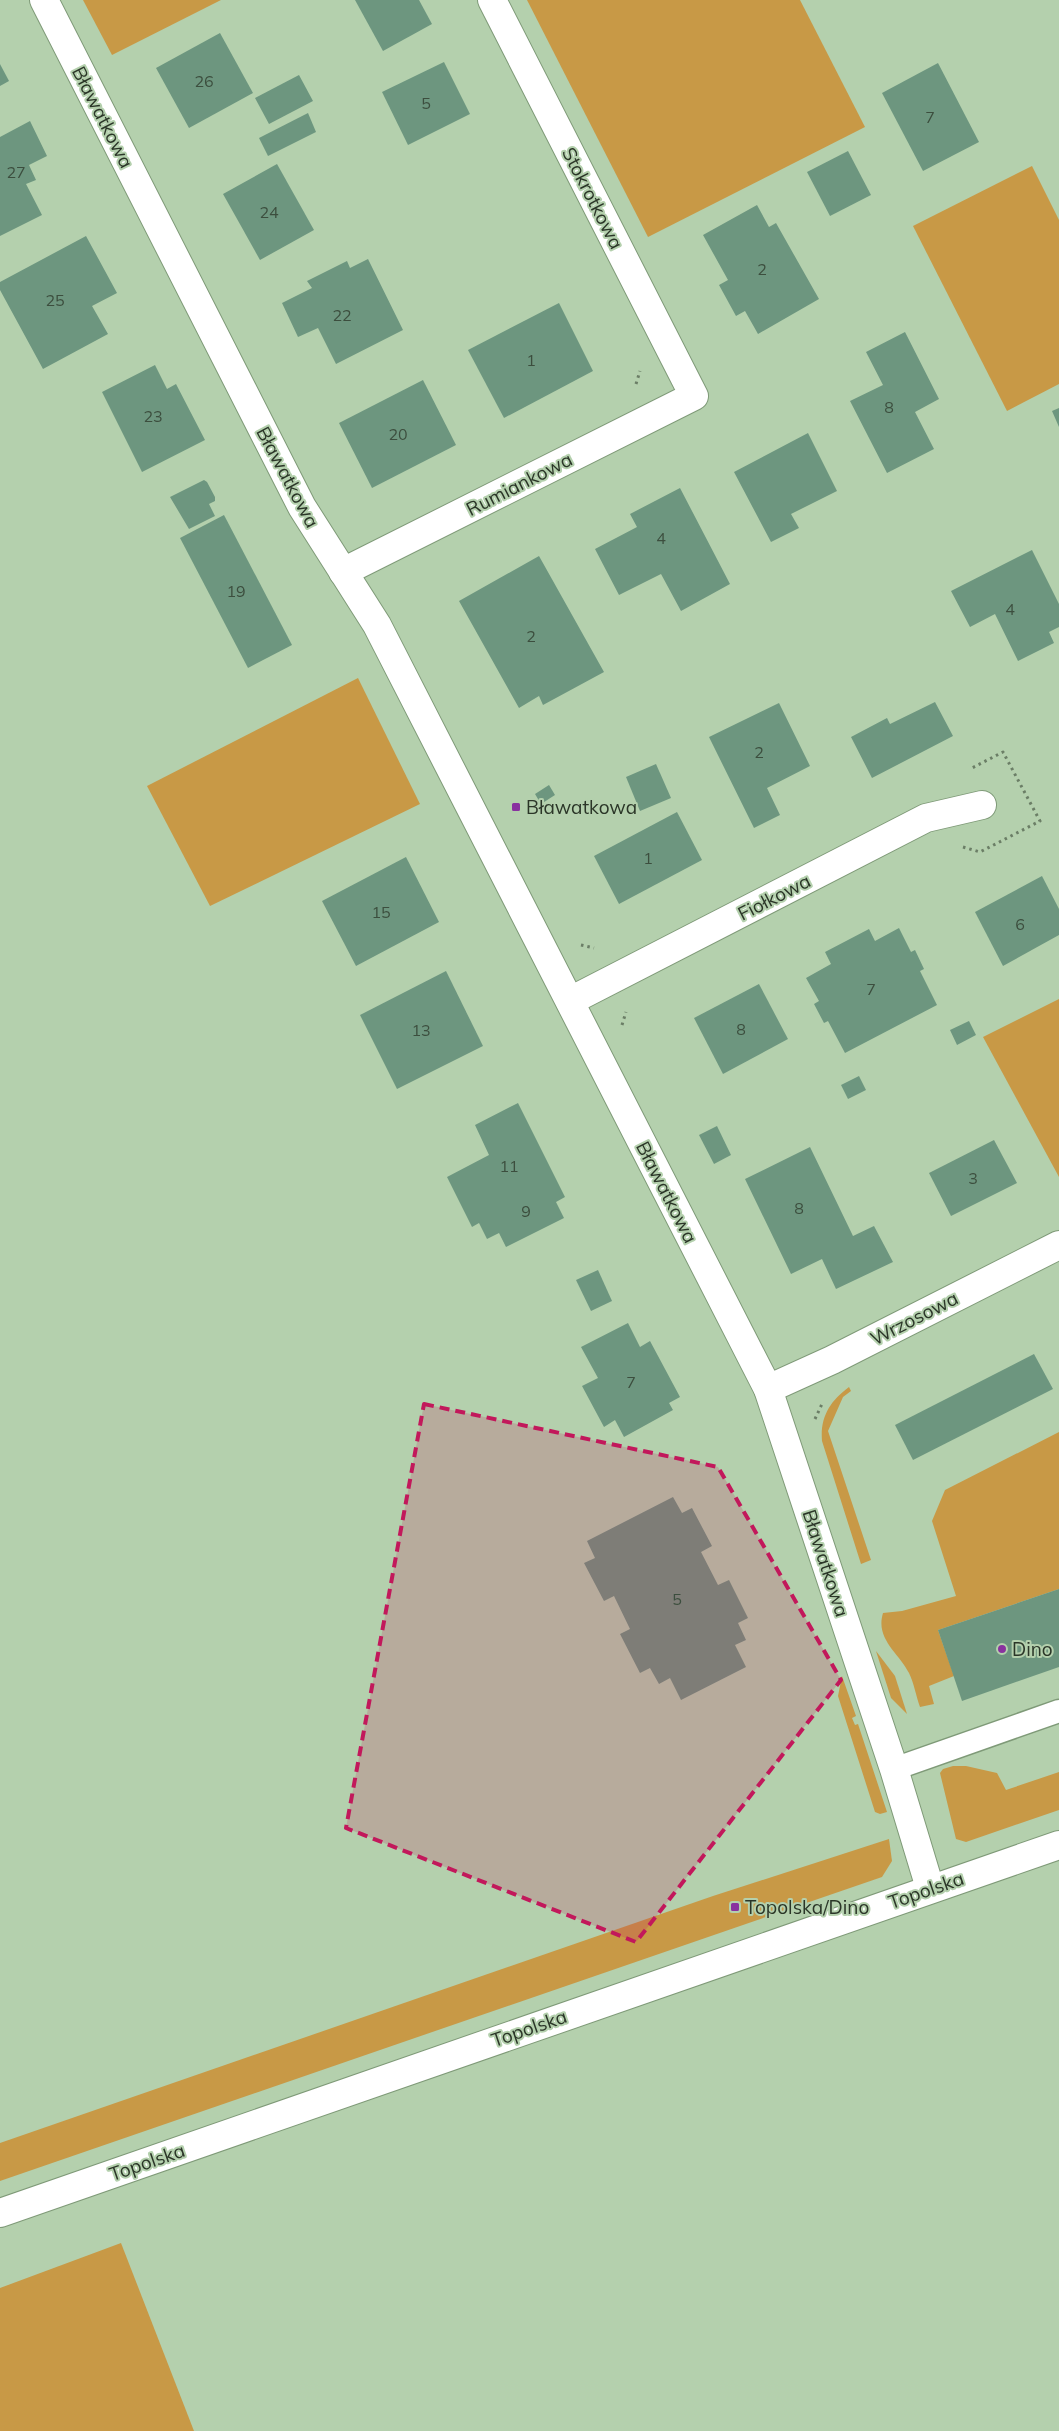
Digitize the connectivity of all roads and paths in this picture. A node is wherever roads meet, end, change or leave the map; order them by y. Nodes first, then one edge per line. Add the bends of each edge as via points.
1 (44, 0) edge
2 (492, 0) edge
3 (642, 364) dead end
4 (635, 388) dead end
5 (694, 396) joint
6 (343, 572) junction
7 (968, 770) dead end
8 (982, 805) dead end
9 (955, 844) dead end
10 (579, 944) dead end
11 (601, 950) dead end
12 (570, 1001) junction
13 (627, 1008) dead end
14 (620, 1029) dead end
15 (1059, 1245) edge
16 (768, 1389) junction
17 (826, 1399) dead end
18 (814, 1421) dead end
19 (1059, 1711) edge
20 (894, 1769) junction
21 (1059, 1845) edge
22 (930, 1888) junction
23 (0, 2213) edge

1 - 6 street, Bławatkowa via 302,507
2 - 5 street, Stokrotkowa
3 - 4 path
5 - 6 street, Rumiankowa
6 - 12 street, Bławatkowa via 377,625
7 - 9 path via 1003,752 1040,821 980,852
8 - 12 street, Fiołkowa via 926,818
10 - 11 path
12 - 16 street, Bławatkowa
13 - 14 path
15 - 16 street, Wrzosowa
16 - 20 street, Bławatkowa
17 - 18 path
19 - 20 lane
20 - 22 street, Bławatkowa
21 - 22 street, Topolska
22 - 23 street, Topolska

